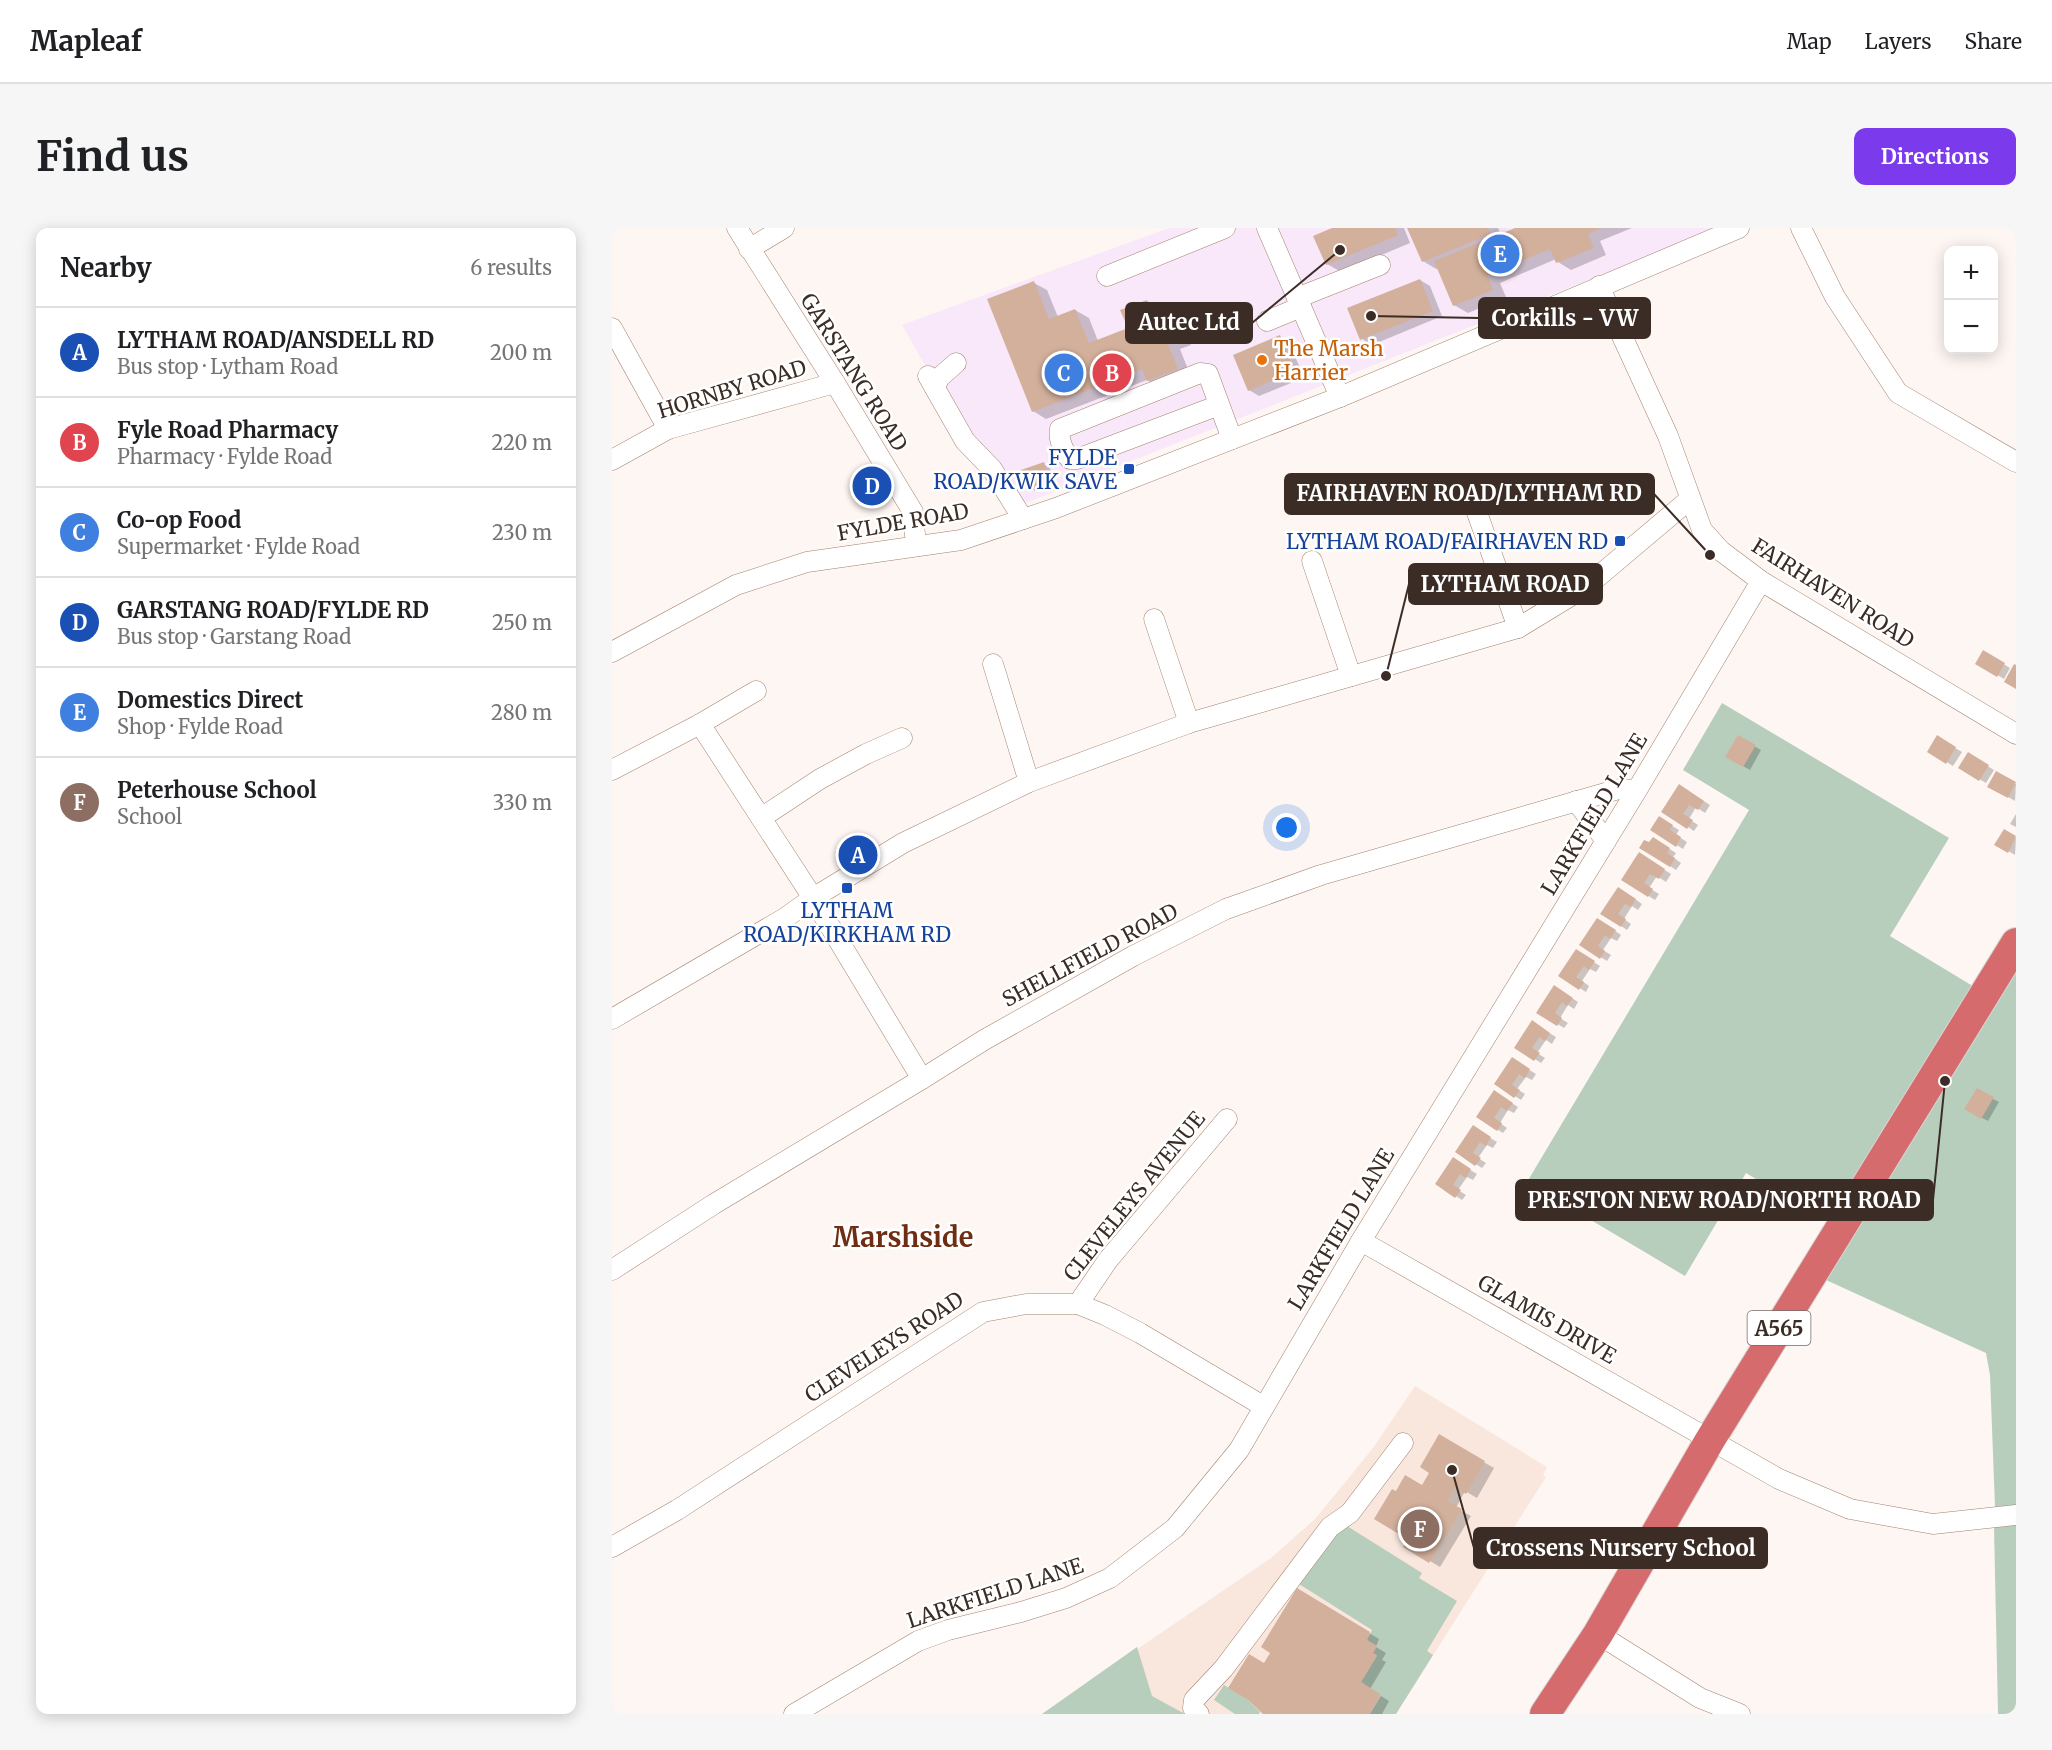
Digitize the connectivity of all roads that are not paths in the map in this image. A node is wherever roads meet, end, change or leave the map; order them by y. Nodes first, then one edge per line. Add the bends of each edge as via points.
1 (736, 228) edge
2 (784, 228) edge
3 (1225, 228) edge
4 (1267, 228) edge
5 (1739, 228) edge
6 (1801, 228) edge
7 (749, 249) junction
8 (1380, 265) dead end
9 (1107, 276) dead end
10 (1599, 286) junction
11 (1299, 302) junction
12 (1267, 321) dead end
13 (612, 328) edge
14 (956, 363) dead end
15 (835, 383) junction
16 (1340, 397) junction
17 (1221, 410) junction
18 (668, 429) junction
19 (1232, 440) junction
20 (612, 460) edge
21 (2016, 462) edge
22 (1690, 499) junction
23 (1476, 507) dead end
24 (1023, 519) junction
25 (916, 546) junction
26 (1312, 561) dead end
27 (1761, 581) junction
28 (1154, 619) dead end
29 (1518, 628) junction
30 (612, 651) edge
31 (993, 664) dead end
32 (1351, 676) junction
33 (756, 691) dead end
34 (1189, 723) junction
35 (700, 724) junction
36 (2016, 734) edge
37 (902, 738) dead end
38 (612, 770) edge
39 (1029, 782) junction
40 (1637, 790) junction
41 (1576, 801) junction
42 (761, 818) junction
43 (1606, 842) junction
44 (813, 898) junction
45 (2016, 943) edge
46 (612, 1019) edge
47 (922, 1079) junction
48 (1227, 1119) dead end
49 (1361, 1240) junction
50 (612, 1270) edge
51 (1078, 1304) junction
52 (1263, 1406) junction
53 (1710, 1440) junction
54 (1403, 1443) dead end
55 (2016, 1515) edge
56 (612, 1547) edge
57 (1598, 1634) junction
58 (794, 1714) edge
59 (1199, 1714) edge
60 (1545, 1714) edge
61 (1740, 1714) edge

1 - 7 street, GARSTANG ROAD
2 - 7 street
3 - 9 street
4 - 11 street
5 - 10 street, FYLDE ROAD
6 - 21 street via 1835,297 1898,393
7 - 15 street, GARSTANG ROAD
8 - 11 street
10 - 16 street, FYLDE ROAD
10 - 22 street, FAIRHAVEN ROAD via 1668,436
11 - 12 street
11 - 16 street
13 - 18 street
14 - 24 street via 931,382 965,441 992,469
15 - 18 street, HORNBY ROAD
15 - 25 street, GARSTANG ROAD via 913,513
16 - 19 street, FYLDE ROAD
17 - 17 street via 1214,407 1077,459 1066,455 1059,435 1060,429 1200,373 1208,374
17 - 19 street
18 - 20 street, HORNBY ROAD
19 - 24 street, FYLDE ROAD
22 - 27 street, FAIRHAVEN ROAD via 1702,530 1721,551
22 - 29 street via 1587,586
23 - 29 street
24 - 25 street, FYLDE ROAD via 961,540
25 - 30 street, FYLDE ROAD via 807,562 736,585
26 - 32 street
27 - 36 street, FAIRHAVEN ROAD
27 - 40 street, LARKFIELD LANE
28 - 34 street
29 - 32 street
31 - 39 street
32 - 34 street
33 - 35 street
34 - 39 street
35 - 38 street
35 - 42 street
37 - 42 street via 820,779
39 - 44 street via 903,843
40 - 41 street, SHELLFIELD ROAD via 1619,789
40 - 43 street, LARKFIELD LANE
41 - 43 street
41 - 47 street, SHELLFIELD ROAD via 1322,875 1226,909 1124,961
42 - 44 street
43 - 49 street, LARKFIELD LANE
44 - 46 street
44 - 47 street
45 - 53 highway, A565
47 - 50 street, SHELLFIELD ROAD
48 - 51 street, CLEVELEYS AVENUE via 1108,1260
49 - 52 street, LARKFIELD LANE
49 - 53 street, GLAMIS DRIVE
51 - 52 street, CLEVELEYS ROAD via 1140,1333
51 - 56 street, CLEVELEYS ROAD via 1026,1304 983,1312 677,1510
52 - 58 street, LARKFIELD LANE via 1239,1450 1175,1528 1110,1578 1066,1598 918,1641
53 - 55 street, GLAMIS DRIVE via 1779,1479 1850,1509 1933,1524
53 - 57 highway, A565
54 - 59 street via 1350,1513 1330,1527 1224,1668 1194,1700 1193,1708
57 - 60 highway, A565
57 - 61 street via 1700,1698

